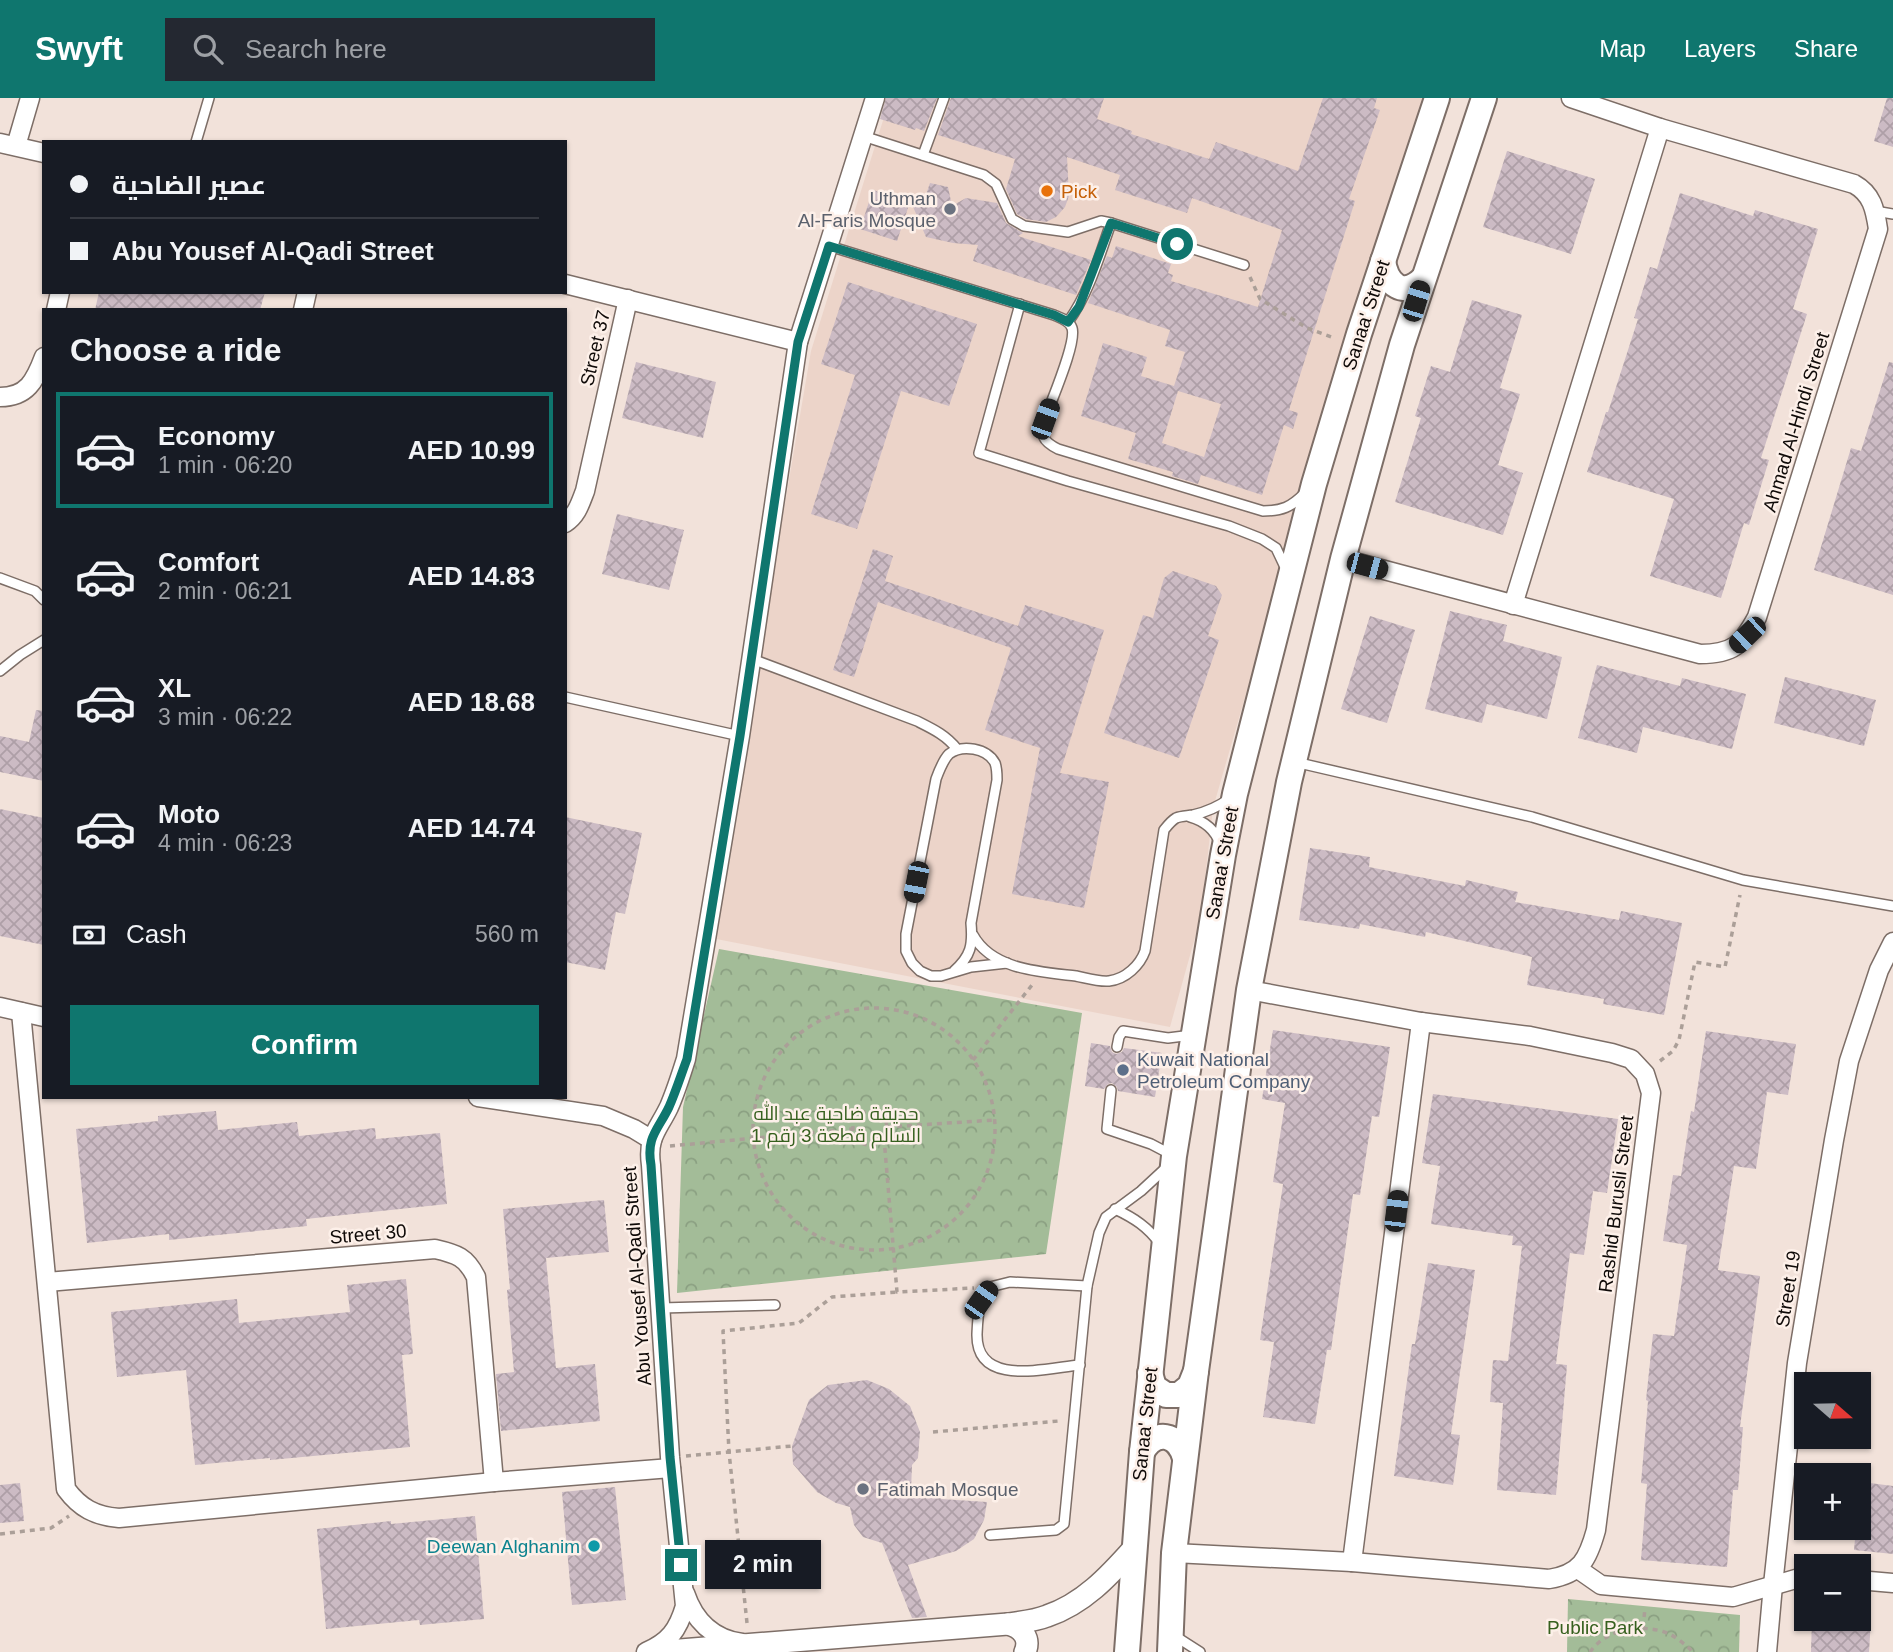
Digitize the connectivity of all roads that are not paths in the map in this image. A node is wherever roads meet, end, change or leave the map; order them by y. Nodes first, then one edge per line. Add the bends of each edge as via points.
1 (30, 98) edge
2 (209, 98) edge
3 (875, 98) edge
4 (944, 98) edge
5 (1437, 98) edge
6 (1484, 98) edge
7 (1571, 98) edge
8 (1660, 128) junction
9 (863, 136) junction
10 (196, 140) edge
11 (8, 144) edge
12 (42, 152) edge
13 (923, 155) junction
14 (1875, 211) junction
15 (1893, 214) edge
16 (1111, 223) junction
17 (829, 246) junction
18 (1383, 261) junction
19 (1244, 265) road end
20 (1423, 279) junction
21 (567, 284) edge
22 (628, 299) junction
23 (1020, 304) junction
24 (1068, 322) junction
25 (1357, 340) junction
26 (798, 342) junction
27 (1402, 345) junction
28 (42, 362) edge
29 (0, 397) edge
30 (1314, 484) junction
31 (567, 522) edge
32 (1343, 559) junction
33 (0, 578) edge
34 (1288, 579) junction
35 (42, 598) edge
36 (1513, 605) junction
37 (42, 641) edge
38 (752, 659) junction
39 (0, 671) edge
40 (567, 697) edge
41 (740, 736) junction
42 (957, 749) junction
43 (1294, 762) junction
44 (1235, 794) junction
45 (1188, 816) junction
46 (1223, 855) junction
47 (1893, 906) edge
48 (972, 934) junction
49 (1893, 943) edge
50 (1007, 963) junction
51 (954, 971) junction
52 (1250, 990) junction
53 (0, 1007) edge
54 (21, 1012) junction
55 (42, 1017) edge
56 (1421, 1022) junction
57 (1194, 1034) junction
58 (1117, 1047) dead end
59 (1111, 1090) dead end
60 (491, 1099) edge
61 (652, 1140) junction
62 (1174, 1159) junction
63 (1115, 1209) junction
64 (1164, 1248) junction
65 (47, 1282) junction
66 (1087, 1286) junction
67 (775, 1305) dead end
68 (661, 1308) junction
69 (1080, 1365) junction
70 (1196, 1371) junction
71 (1150, 1373) junction
72 (1142, 1452) junction
73 (1185, 1458) junction
74 (671, 1462) junction
75 (494, 1482) junction
76 (990, 1535) dead end
77 (1133, 1549) junction
78 (1174, 1553) junction
79 (1352, 1562) junction
80 (1578, 1569) junction
81 (1794, 1579) edge
82 (1871, 1581) edge
83 (1893, 1583) edge
84 (1773, 1585) junction
85 (684, 1589) junction
86 (1008, 1624) junction
87 (1170, 1642) edge
88 (749, 1644) junction
89 (646, 1652) edge
90 (654, 1652) edge
91 (1025, 1652) edge
92 (1127, 1652) edge
93 (1200, 1652) edge
94 (1767, 1652) edge

1 - 11 street
2 - 10 lane
3 - 9 street
4 - 13 lane
5 - 18 main road, Sanaa' Street
6 - 20 main road
7 - 8 street
8 - 14 street via 1854,184 1871,198
8 - 36 street
9 - 13 lane
9 - 17 street
11 - 12 street
13 - 16 lane via 984,175 996,184 1012,219 1024,226 1068,232 1101,221
14 - 15 lane
14 - 36 street, Ahmad Al-Hindi Street via 1878,229 1757,617 1747,635 1718,654 1700,654
16 - 19 lane
16 - 24 lane via 1079,307
17 - 23 lane
17 - 26 street
18 - 20 main road via 1397,287 1416,286
18 - 25 main road, Sanaa' Street
20 - 27 main road
21 - 22 street
22 - 26 street
22 - 31 street, Street 37 via 585,491 580,507
23 - 24 lane
23 - 34 lane via 979,453 1262,539 1276,548
24 - 30 lane via 1073,342 1045,419 1042,432 1046,443 1263,511 1287,507
25 - 27 main road via 1367,327 1382,324
25 - 30 main road, Sanaa' Street
26 - 38 street
27 - 32 main road
28 - 29 street via 25,390 14,397
30 - 34 main road, Sanaa' Street
32 - 36 street, Ahmad Al-Hindi Street
32 - 43 main road
33 - 35 lane
34 - 44 main road, Sanaa' Street
37 - 39 lane
38 - 41 street
38 - 42 lane via 917,721 949,738
40 - 41 lane
41 - 61 street via 687,1059
42 - 48 lane via 980,751 996,765
42 - 51 lane via 946,756 936,779 906,934 906,951 920,971 931,976
43 - 47 lane via 1532,817 1743,880
43 - 52 main road
44 - 45 lane
44 - 46 main road, Sanaa' Street
45 - 46 lane via 1210,828
45 - 50 lane via 1179,816 1164,830 1146,951 1130,972 1110,981
46 - 57 main road, Sanaa' Street
48 - 50 lane via 990,955
48 - 51 lane via 968,954
49 - 84 street, Street 19 via 1879,970 1849,1061 1834,1140 1797,1363
50 - 51 lane
52 - 56 street
52 - 70 main road
53 - 54 street
54 - 55 street
54 - 65 street
56 - 79 street
56 - 80 street, Rashid Burusli Street via 1530,1036 1612,1053 1631,1059 1645,1074 1651,1093 1596,1530
57 - 58 lane via 1168,1038 1123,1031
57 - 62 main road, Sanaa' Street
59 - 62 lane via 1107,1129 1151,1144
60 - 61 street, Abu Yousef Al-Qadi Street via 603,1116
61 - 68 street, Abu Yousef Al-Qadi Street via 649,1150
62 - 63 lane via 1142,1191
62 - 64 main road, Sanaa' Street
63 - 64 lane via 1151,1231
63 - 66 lane via 1099,1233
64 - 71 main road, Sanaa' Street
65 - 75 street via 66,1489 92,1513 119,1518
65 - 75 street, Street 30 via 435,1249 451,1252 463,1258 476,1278
66 - 69 lane
66 - 69 lane via 1010,1282 990,1287 981,1300 978,1322 977,1343 984,1360 993,1367 1025,1371
67 - 68 lane
68 - 74 street, Abu Yousef Al-Qadi Street
69 - 76 lane via 1064,1524 1056,1530
70 - 71 main road via 1180,1395 1166,1395 1154,1387
70 - 73 main road
71 - 72 main road, Sanaa' Street
72 - 73 main road via 1156,1438 1166,1437 1182,1448
72 - 77 main road, Sanaa' Street
73 - 78 main road
74 - 75 street
74 - 85 street, Abu Yousef Al-Qadi Street
77 - 86 street via 1082,1598 1046,1617
77 - 92 main road, Sanaa' Street
78 - 79 street
78 - 87 main road
79 - 80 street via 1549,1579
80 - 84 street via 1601,1585 1733,1597
81 - 84 street
82 - 83 street
84 - 94 street, Street 19
85 - 88 street, Abu Yousef Al-Qadi Street via 700,1622 714,1634
85 - 89 street, Abu Yousef Al-Qadi Street via 680,1622 659,1647
86 - 88 street
86 - 91 street via 1023,1632
87 - 93 lane
88 - 90 street

